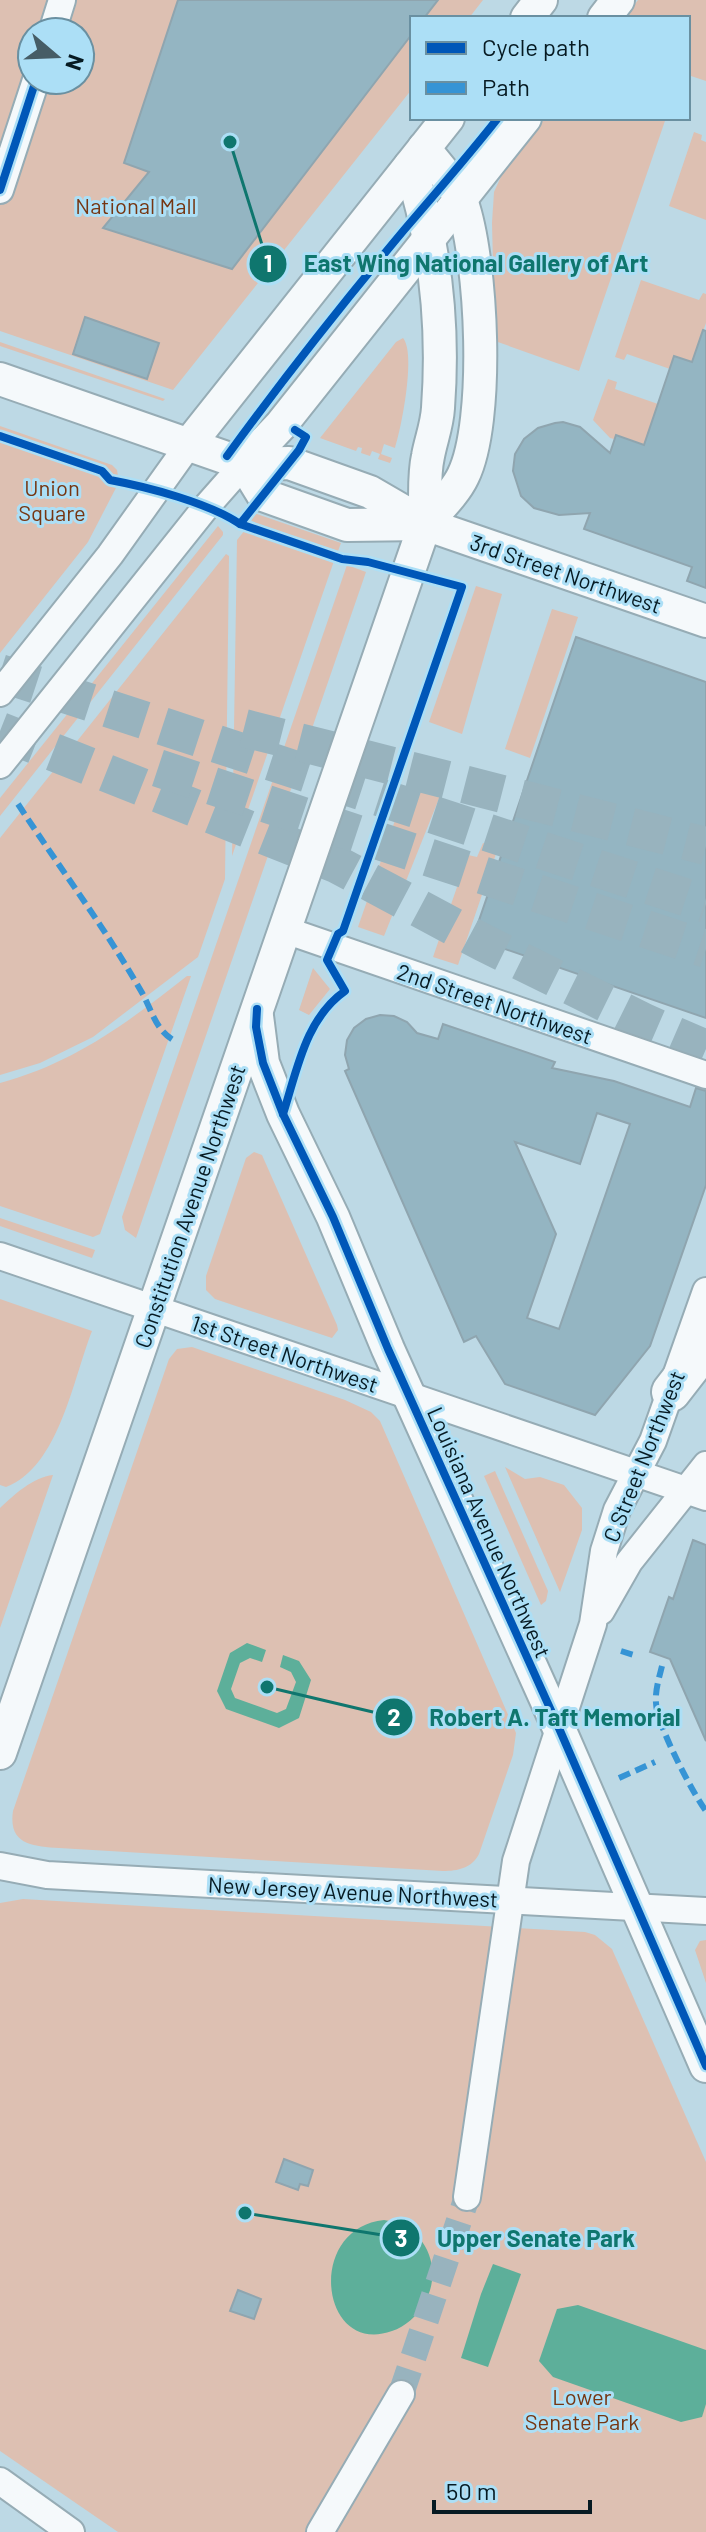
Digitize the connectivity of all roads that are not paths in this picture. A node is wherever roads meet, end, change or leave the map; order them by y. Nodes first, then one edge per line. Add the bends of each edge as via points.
1 (541, 0) edge
2 (618, 0) edge
3 (529, 16) edge
4 (606, 16) edge
5 (31, 96) edge
6 (446, 120) edge
7 (523, 120) edge
8 (417, 157) junction
9 (0, 190) edge
10 (461, 199) junction
11 (429, 239) junction
12 (0, 379) edge
13 (190, 443) junction
14 (244, 464) junction
15 (425, 524) junction
16 (706, 621) edge
17 (0, 693) edge
18 (0, 765) edge
19 (285, 930) junction
20 (257, 1009) junction
21 (706, 1075) edge
22 (0, 1256) edge
23 (706, 1291) edge
24 (154, 1308) junction
25 (706, 1347) edge
26 (671, 1392) junction
27 (410, 1396) junction
28 (706, 1465) edge
29 (636, 1473) junction
30 (696, 1494) edge
31 (593, 1624) junction
32 (558, 1726) junction
33 (0, 1753) edge
34 (0, 1866) edge
35 (509, 1900) junction
36 (636, 1908) junction
37 (706, 1911) edge
38 (706, 2066) edge
39 (467, 2197) tunnel mouth
40 (401, 2394) tunnel mouth
41 (0, 2481) edge
42 (71, 2532) edge
43 (320, 2532) edge

1 - 3 main road
2 - 4 main road
5 - 9 street
6 - 8 main road
7 - 10 main road
8 - 10 main road, Constitution Avenue Northwest
8 - 11 main road, Constitution Avenue Northwest
8 - 13 main road
10 - 11 main road
10 - 15 main road, Constitution Avenue Northwest via 474,252 480,356 476,418 464,475
11 - 14 main road
11 - 15 main road, Constitution Avenue Northwest via 439,380 438,413 427,458
12 - 13 main road, 3rd Street Northwest
13 - 14 main road, 3rd Street Northwest
13 - 17 street via 110,555
14 - 15 main road, 3rd Street Northwest via 289,463 370,492
14 - 18 street
15 - 16 main road, 3rd Street Northwest
15 - 19 main road, Constitution Avenue Northwest
19 - 20 main road, Constitution Avenue Northwest
19 - 21 street, 2nd Street Northwest
20 - 24 main road, Constitution Avenue Northwest
20 - 27 main road, Louisiana Avenue Northwest via 259,1047 268,1078
22 - 24 street, 1st Street Northwest
23 - 26 street, C Street Northwest
24 - 27 street, 1st Street Northwest
24 - 33 main road, Constitution Avenue Northwest
25 - 26 highway
26 - 29 street, C Street Northwest
27 - 29 street, 1st Street Northwest
27 - 32 main road, Louisiana Avenue Northwest
28 - 30 street
29 - 30 street, 1st Street Northwest
29 - 31 street, C Street Northwest via 604,1551
30 - 31 street via 629,1562
31 - 32 street, C Street Northwest
32 - 35 street, C Street Northwest
32 - 36 main road, Louisiana Avenue Northwest
34 - 35 street, New Jersey Avenue Northwest via 47,1875
35 - 36 street, New Jersey Avenue Northwest
35 - 39 street, C Street Northwest
36 - 37 street, New Jersey Avenue Northwest
36 - 38 main road, Louisiana Avenue Northwest
40 - 43 street
41 - 42 street

